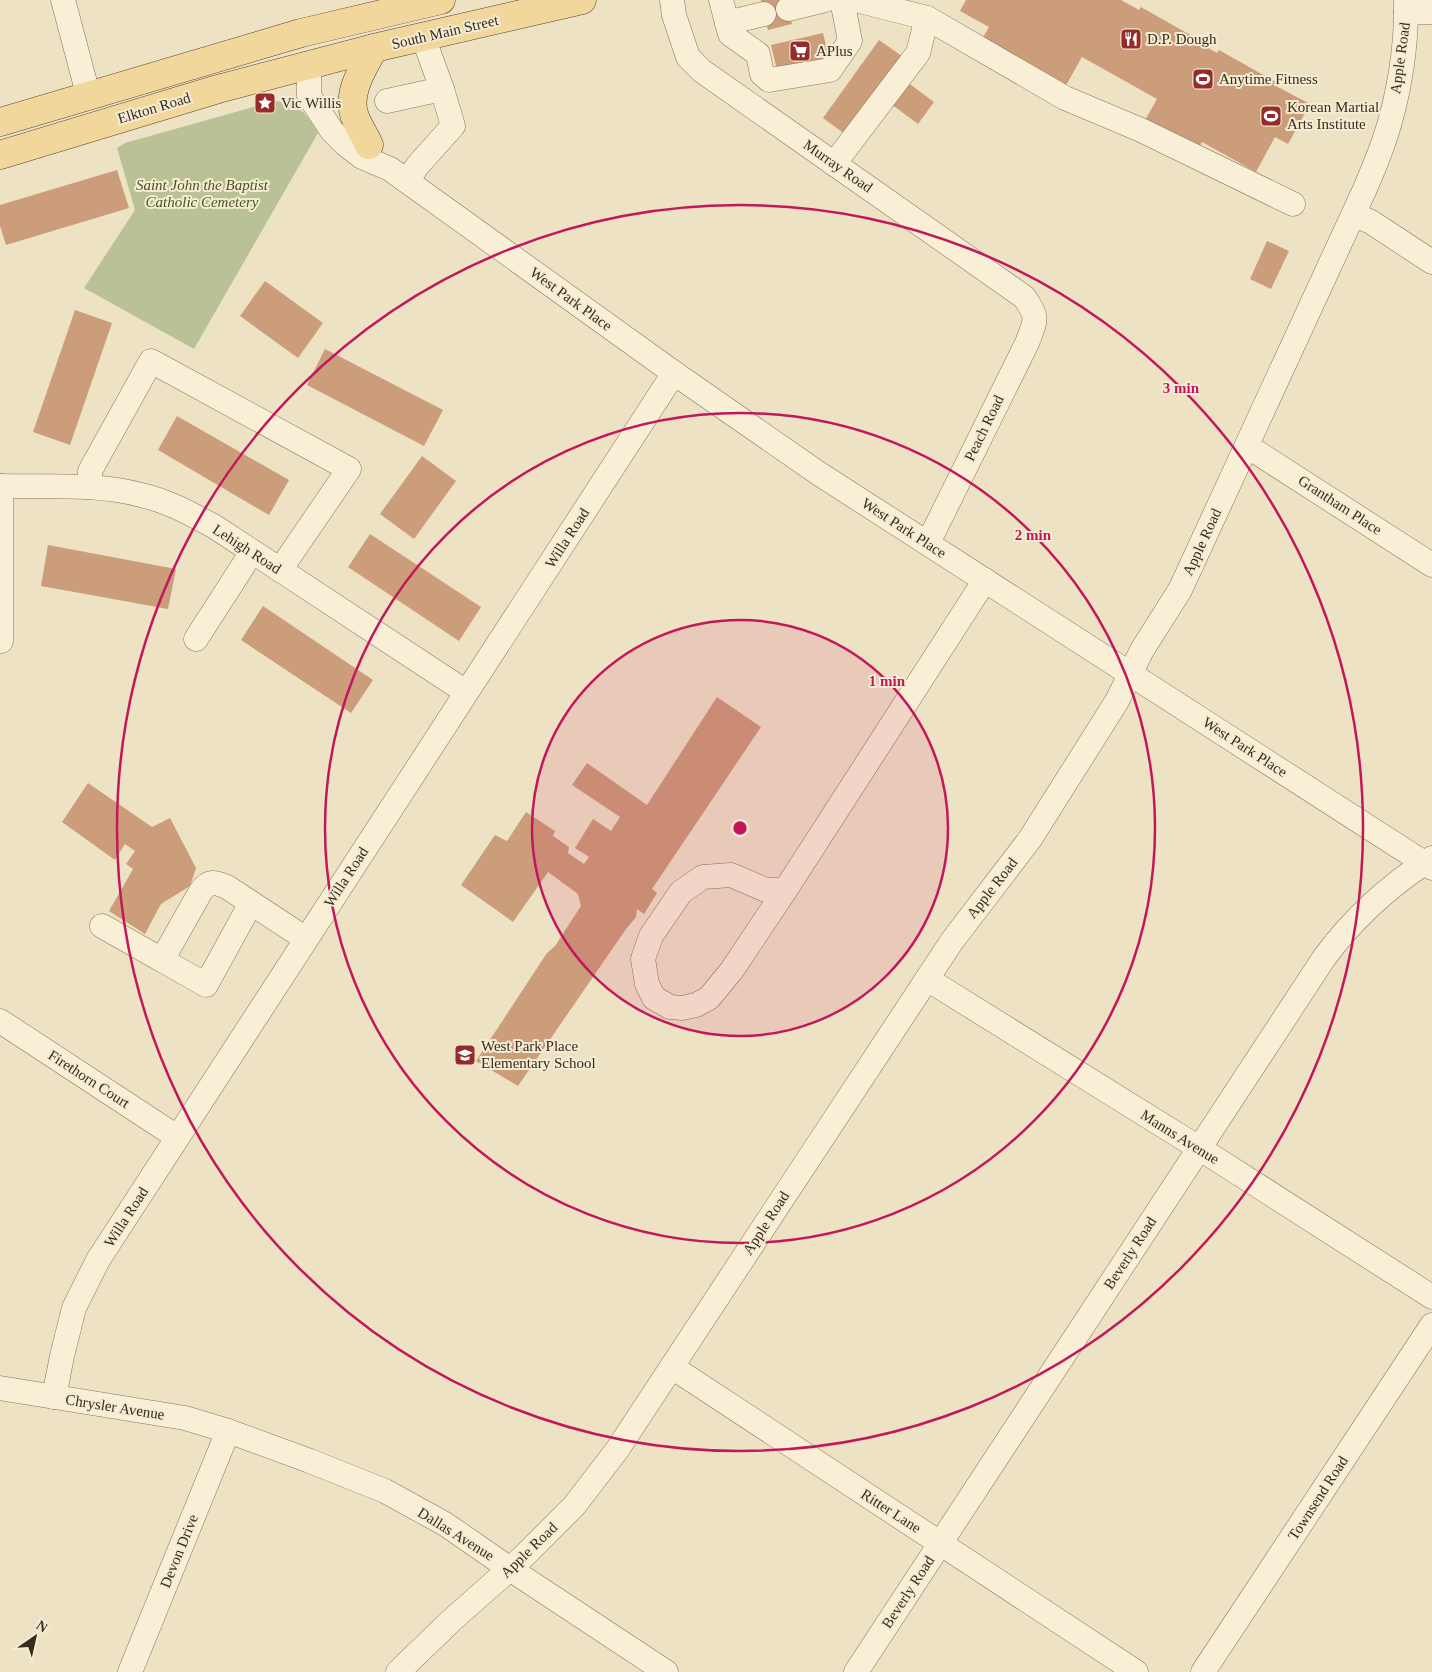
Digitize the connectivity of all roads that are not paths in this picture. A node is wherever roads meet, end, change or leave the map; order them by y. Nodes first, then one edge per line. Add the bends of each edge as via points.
1 (63, 0) edge
2 (441, 0) edge
3 (582, 0) edge
4 (672, 0) edge
5 (721, 0) edge
6 (825, 0) edge
7 (842, 0) edge
8 (856, 0) edge
9 (1406, 6) edge
10 (788, 9) dead end
11 (1432, 12) edge
12 (764, 14) dead end
13 (927, 18) junction
14 (727, 23) junction
15 (301, 34) junction
16 (423, 37) junction
17 (374, 48) junction
18 (310, 65) junction
19 (442, 88) junction
20 (88, 94) junction
21 (387, 100) dead end
22 (0, 122) edge
23 (369, 145) junction
24 (0, 155) edge
25 (834, 164) junction
26 (398, 175) junction
27 (1293, 204) dead end
28 (1355, 215) junction
29 (1432, 262) edge
30 (1034, 311) joint
31 (674, 373) junction
32 (1247, 446) junction
33 (1, 486) edge
34 (90, 487) junction
35 (928, 543) junction
36 (252, 552) junction
37 (1432, 565) edge
38 (280, 570) junction
39 (986, 580) junction
40 (196, 639) dead end
41 (1, 641) edge
42 (1131, 674) junction
43 (466, 692) junction
44 (1429, 863) edge
45 (786, 889) junction
46 (251, 903) junction
47 (102, 926) dead end
48 (306, 939) junction
49 (162, 960) junction
50 (927, 979) junction
51 (0, 1021) edge
52 (177, 1137) junction
53 (1199, 1148) junction
54 (1432, 1297) edge
55 (1432, 1325) edge
56 (672, 1366) junction
57 (0, 1388) edge
58 (54, 1397) junction
59 (228, 1431) junction
60 (940, 1543) junction
61 (510, 1569) junction
62 (130, 1672) edge
63 (398, 1672) edge
64 (666, 1672) edge
65 (856, 1672) edge
66 (1136, 1672) edge
67 (1203, 1672) edge

1 - 20 street
2 - 15 main road
3 - 16 main road, South Main Street
4 - 25 street, Murray Road via 688,57 702,71
5 - 14 street
6 - 10 street
7 - 14 street via 850,41 830,70 769,80 762,74 758,54 730,34
8 - 13 street
9 - 11 street
9 - 28 street, Apple Road via 1401,65 1390,119
12 - 14 street
13 - 25 street via 918,53
13 - 27 street via 1065,98 1141,130
15 - 18 street, West Park Place
15 - 20 main road, Elkton Road
16 - 17 main road, South Main Street
16 - 19 street
17 - 18 main road, South Main Street
17 - 23 main road via 355,86 352,100 354,116
18 - 23 street, West Park Place via 342,120
18 - 24 main road, Elkton Road
18 - 26 street, West Park Place via 309,96 332,131 362,157
19 - 21 street
19 - 26 street via 453,126 418,164
20 - 22 main road, Elkton Road
23 - 26 street, West Park Place
25 - 30 street, Murray Road via 1024,297
26 - 31 street, West Park Place
28 - 29 street
28 - 32 street, Apple Road
30 - 35 street, Peach Road via 1035,320 1027,343
31 - 35 street, West Park Place via 818,473
31 - 43 street, Willa Road
32 - 37 street, Grantham Place
32 - 42 street, Apple Road via 1180,590 1142,650
33 - 34 street, Lehigh Road
33 - 41 street
34 - 36 street, Lehigh Road via 140,494 179,508
34 - 38 street via 90,471 151,361 349,468
35 - 39 street, West Park Place
36 - 38 street, Lehigh Road
36 - 40 street
38 - 43 street, Lehigh Road
39 - 42 street, West Park Place
39 - 45 street
42 - 44 street, West Park Place
42 - 50 street, Apple Road via 1030,839 984,896
43 - 48 street, Willa Road
44 - 53 street, Beverly Road via 1378,898 1336,941
45 - 45 street via 732,970 709,998 682,1008 670,1007 654,998 646,984 643,959 651,936 681,892 703,877 731,875 766,890
46 - 48 street
46 - 49 street via 227,887 208,883
46 - 49 street via 206,985
47 - 49 street
48 - 52 street, Willa Road
50 - 53 street, Manns Avenue
50 - 56 street, Apple Road
51 - 52 street, Firethorn Court
52 - 58 street, Willa Road via 115,1232 81,1292 68,1328
53 - 54 street, Manns Avenue
53 - 60 street, Beverly Road
55 - 67 street, Townsend Road
56 - 60 street, Ritter Lane
56 - 61 street, Apple Road via 617,1450 574,1506
57 - 58 street, Chrysler Avenue
58 - 59 street, Chrysler Avenue via 185,1418
59 - 61 street, Dallas Avenue via 385,1492 445,1524
59 - 62 street, Devon Drive
60 - 65 street, Beverly Road
60 - 66 street, Ritter Lane
61 - 63 street, Apple Road
61 - 64 street, Dallas Avenue

